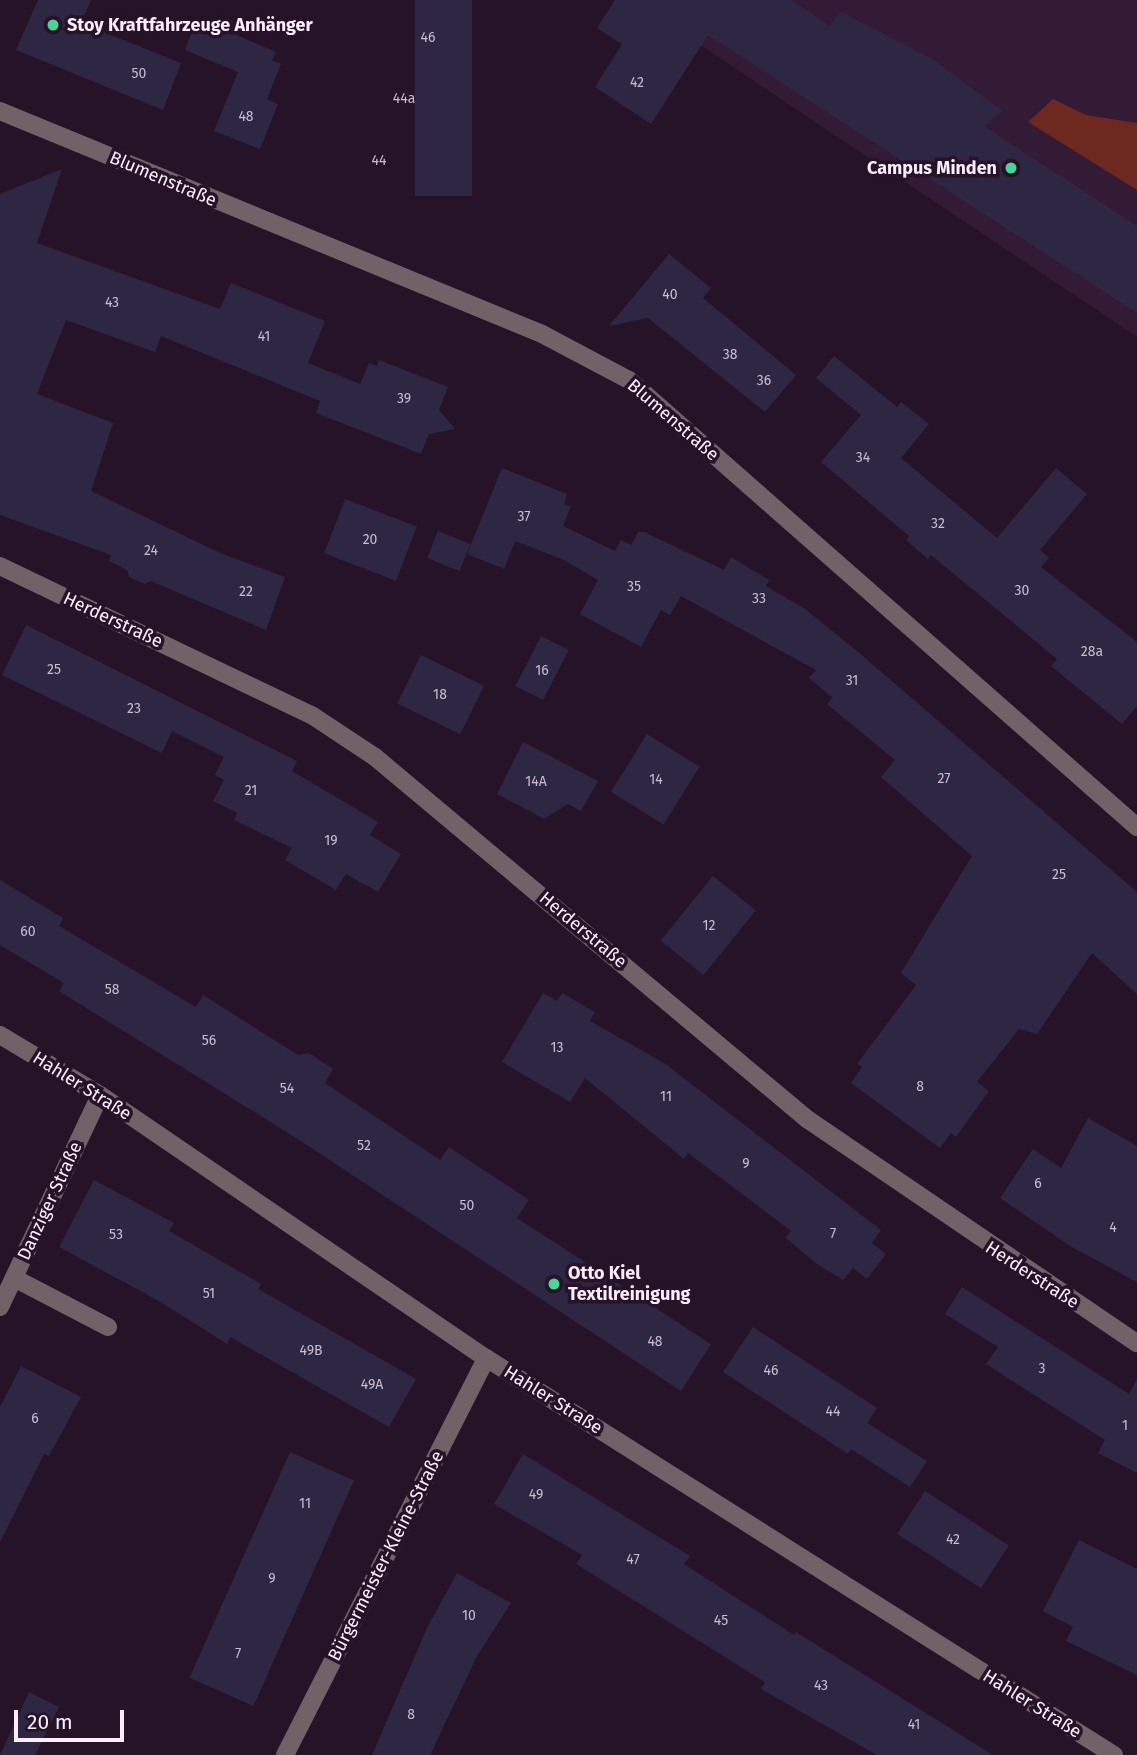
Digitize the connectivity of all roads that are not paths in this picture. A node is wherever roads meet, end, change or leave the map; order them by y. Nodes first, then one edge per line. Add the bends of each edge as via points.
1 (0, 111) edge
2 (0, 566) edge
3 (1137, 827) edge
4 (0, 1035) edge
5 (100, 1095) junction
6 (14, 1278) junction
7 (0, 1307) edge
8 (108, 1327) dead end
9 (1137, 1343) edge
10 (486, 1358) junction
11 (285, 1755) edge
12 (1114, 1755) edge

1 - 3 street, Blumenstraße via 542,334 629,380
2 - 9 street, Herderstraße via 313,716 375,757 807,1119
4 - 5 street, Hahler Straße
5 - 6 street, Danziger Straße
5 - 10 street, Hahler Straße
6 - 7 street, Danziger Straße
6 - 8 street
10 - 11 street, Bürgermeister-Kleine-Straße
10 - 12 street, Hahler Straße

